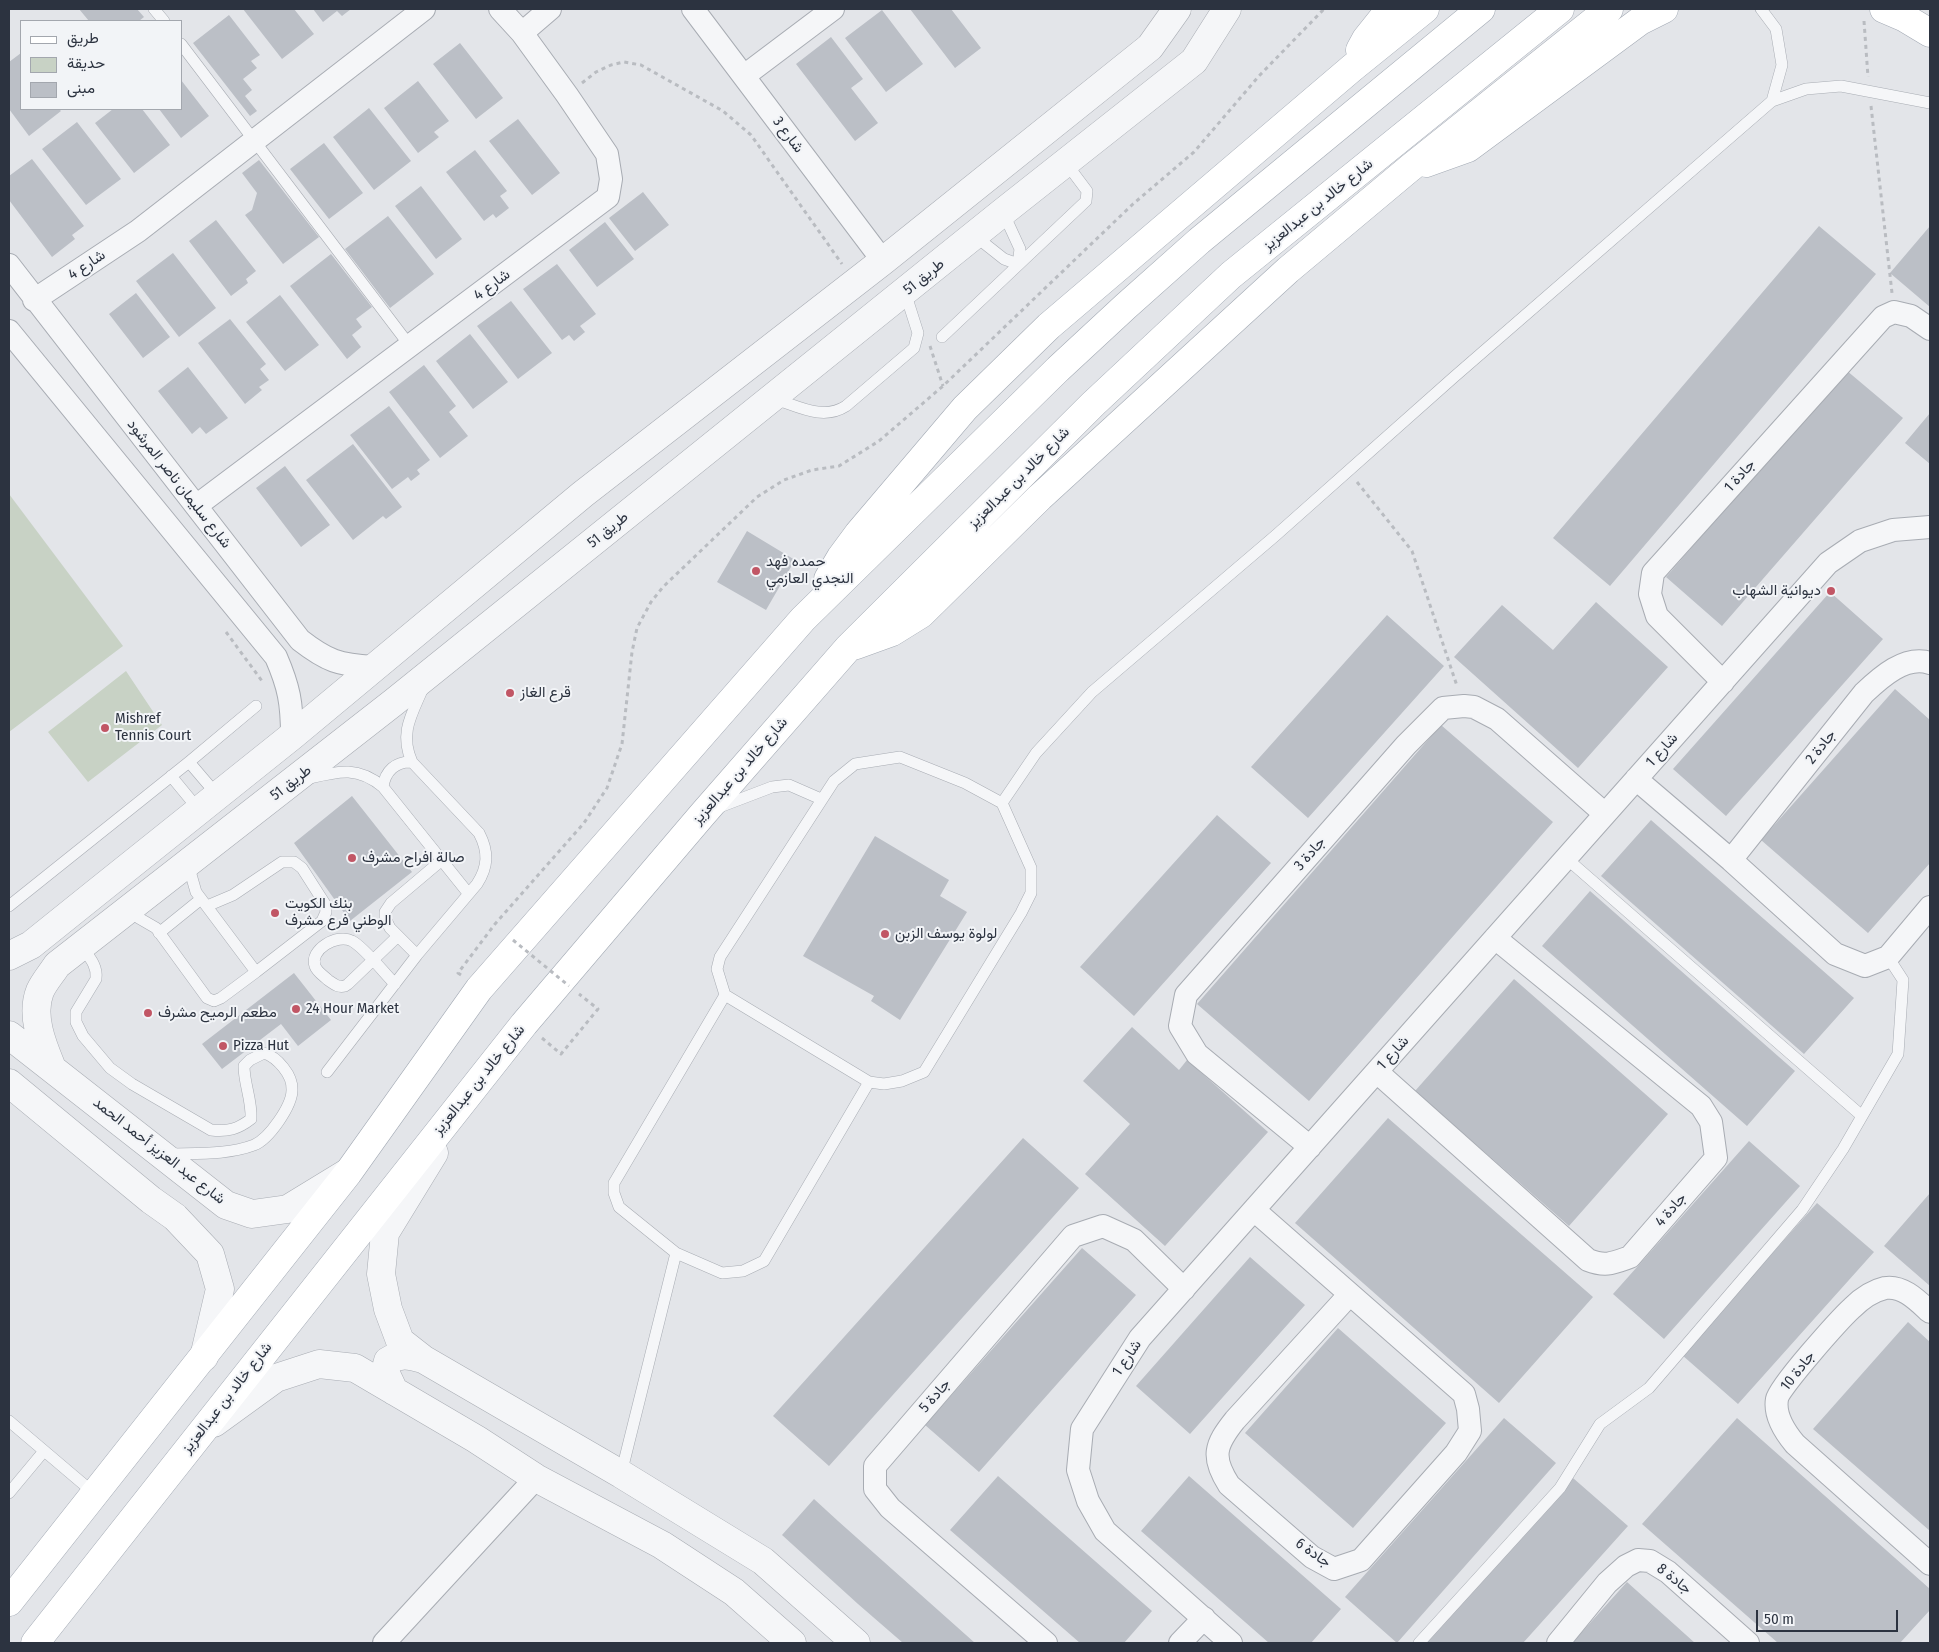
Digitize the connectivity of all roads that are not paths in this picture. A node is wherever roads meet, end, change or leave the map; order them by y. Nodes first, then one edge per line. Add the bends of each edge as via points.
1 (154, 9) edge
2 (424, 9) edge
3 (500, 9) edge
4 (550, 9) edge
5 (693, 9) edge
6 (833, 9) edge
7 (1177, 9) edge
8 (1227, 9) edge
9 (1390, 9) edge
10 (1425, 9) edge
11 (1481, 9) edge
12 (1560, 9) edge
13 (1609, 9) edge
14 (1664, 9) edge
15 (1761, 9) edge
16 (1874, 13) edge
17 (163, 20) edge
18 (522, 33) junction
19 (1930, 33) edge
20 (182, 45) edge
21 (1352, 68) junction
22 (744, 76) junction
23 (1772, 101) junction
24 (1930, 103) edge
25 (1061, 118) junction
26 (256, 140) junction
27 (1075, 155) junction
28 (1410, 168) junction
29 (1003, 212) junction
30 (975, 236) junction
31 (883, 261) junction
32 (1018, 264) junction
33 (9, 265) edge
34 (905, 292) junction
35 (34, 300) junction
36 (1930, 329) edge
37 (9, 332) edge
38 (942, 336) dead end
39 (410, 346) junction
40 (773, 398) junction
41 (645, 447) junction
42 (617, 469) junction
43 (672, 480) junction
44 (643, 502) junction
45 (196, 506) junction
46 (1930, 527) edge
47 (803, 619) junction
48 (300, 640) junction
49 (848, 648) junction
50 (276, 657) junction
51 (1930, 664) edge
52 (373, 667) junction
53 (428, 674) junction
54 (1723, 682) junction
55 (256, 706) dead end
56 (292, 736) junction
57 (189, 762) junction
58 (412, 762) junction
59 (171, 776) junction
60 (1636, 779) junction
61 (291, 782) junction
62 (383, 787) junction
63 (820, 799) junction
64 (208, 803) junction
65 (1002, 803) junction
66 (1605, 814) junction
67 (702, 815) junction
68 (1566, 858) junction
69 (442, 860) junction
70 (1731, 860) junction
71 (188, 863) junction
72 (97, 892) junction
73 (468, 893) junction
74 (204, 902) junction
75 (9, 906) edge
76 (1930, 907) edge
77 (123, 914) junction
78 (159, 933) junction
79 (398, 936) junction
80 (1495, 938) junction
81 (81, 946) junction
82 (418, 955) junction
83 (9, 956) edge
84 (1888, 957) junction
85 (372, 961) junction
86 (256, 972) junction
87 (395, 984) junction
88 (725, 995) junction
89 (9, 1035) edge
90 (52, 1068) junction
91 (327, 1072) dead end
92 (1377, 1072) junction
93 (477, 1082) junction
94 (869, 1082) junction
95 (9, 1083) edge
96 (1862, 1116) junction
97 (1310, 1147) junction
98 (170, 1161) junction
99 (348, 1172) junction
100 (150, 1200) junction
101 (1254, 1210) junction
102 (676, 1253) junction
103 (1184, 1289) junction
104 (1350, 1294) junction
105 (1930, 1312) edge
106 (204, 1357) junction
107 (423, 1359) junction
108 (394, 1391) junction
109 (9, 1421) edge
110 (198, 1434) junction
111 (44, 1451) junction
112 (621, 1474) junction
113 (536, 1478) junction
114 (9, 1493) edge
115 (95, 1494) junction
116 (1930, 1564) edge
117 (9, 1602) edge
118 (1204, 1618) junction
119 (35, 1643) edge
120 (384, 1643) edge
121 (792, 1643) edge
122 (856, 1643) edge
123 (1046, 1643) edge
124 (1180, 1643) edge
125 (1232, 1643) edge
126 (1419, 1643) edge
127 (1558, 1643) edge
128 (1748, 1643) edge

1 - 17 lane
2 - 26 street, شارع 4
3 - 18 street, شارع 4
4 - 18 street
5 - 22 street, شارع 3
6 - 22 street
7 - 25 street via 1150,47
8 - 27 street, طريق 51 via 1194,61
9 - 21 main road via 1366,39
10 - 21 main road
11 - 47 main road via 1199,241 1126,306
12 - 49 main road, شارع خالد بن عبدالعزيز via 1231,275 1092,404
13 - 28 main road
14 - 28 main road via 1640,21 1468,148
15 - 23 lane via 1776,29 1782,65
16 - 19 main road via 1906,18
18 - 39 street, شارع 4 via 607,154 608,197
20 - 26 lane
21 - 47 main road via 1049,326 965,408 841,556
22 - 31 street, شارع 3
23 - 24 lane via 1806,89 1842,86
23 - 65 lane via 1092,692 1036,753
25 - 27 street
25 - 31 street
26 - 35 street, شارع 4 via 138,232
26 - 39 lane
27 - 29 street, طريق 51
27 - 32 lane via 1087,191 1086,201
28 - 49 main road via 1288,270 1040,497 921,614 892,632
29 - 30 street, طريق 51
29 - 32 lane via 1020,250
30 - 32 lane via 1004,259
30 - 34 street, طريق 51
31 - 41 street
32 - 38 lane
33 - 35 street, شارع سليمان ناصر المرشود
34 - 40 street, طريق 51
34 - 40 lane via 918,333 914,348 846,406 824,413
35 - 45 street, شارع سليمان ناصر المرشود
36 - 54 street, جادة 1 via 1910,316 1894,312 1884,317 1653,573 1650,594 1656,616
37 - 50 street
39 - 45 street, شارع 4
40 - 43 street, طريق 51
41 - 42 street
41 - 43 street
42 - 44 street
42 - 52 street
43 - 44 street, طريق 51
44 - 53 street, طريق 51
45 - 48 street, شارع سليمان ناصر المرشود
46 - 54 street, شارع 1 via 1893,530 1868,538 1828,563
47 - 99 main road via 479,989
48 - 50 street
48 - 52 street, شارع سليمان ناصر المرشود via 328,659 346,665
49 - 67 main road, شارع خالد بن عبدالعزيز
50 - 56 street via 292,706
51 - 70 street, جادة 2 via 1908,663 1885,674 1864,693
52 - 56 street
53 - 58 lane via 406,731 406,749
53 - 61 street, طريق 51
54 - 60 street, شارع 1
55 - 57 lane
56 - 64 street
57 - 59 lane
57 - 64 lane
58 - 62 lane via 392,768
58 - 73 lane via 484,843 486,864 483,875
59 - 64 lane
59 - 75 lane
60 - 66 street, شارع 1
60 - 70 street
61 - 62 lane via 349,771 373,779
61 - 71 street, طريق 51
62 - 69 lane
63 - 65 lane via 834,781 855,764 900,757 965,783
63 - 67 lane via 789,786 772,787
63 - 88 lane via 720,957 717,969
64 - 72 street
65 - 94 lane via 1031,868 1031,893 924,1072 902,1081
66 - 68 street, شارع 1
66 - 97 street, جادة 3 via 1497,719 1474,707 1443,708 1406,745 1186,996 1180,1026 1196,1054
67 - 93 main road, شارع خالد بن عبدالعزيز
68 - 80 street, شارع 1
68 - 96 lane
69 - 73 lane
69 - 79 lane via 387,907 386,923
70 - 84 street via 1835,954 1865,966
71 - 74 lane via 191,878
71 - 77 street, طريق 51
72 - 77 street via 108,906
72 - 83 street via 31,945
73 - 82 lane
74 - 78 lane
74 - 86 lane
74 - 86 lane via 233,895 282,862 294,862 302,868 325,904 326,912 322,921
76 - 84 street
77 - 78 lane via 138,917
77 - 81 street, طريق 51
78 - 86 lane via 207,998 214,1001
79 - 82 lane
79 - 85 lane
80 - 92 street, شارع 1
80 - 92 street, جادة 4 via 1701,1106 1711,1122 1716,1158 1630,1257 1600,1265 1588,1260
81 - 90 street, طريق 51 via 57,965 39,992 37,1014 41,1041
81 - 98 lane via 97,972 76,1012 76,1022 82,1036 110,1068 132,1084 211,1130 224,1132 251,1119 244,1077 244,1066 250,1060 264,1053 274,1056 291,1080 292,1091 287,1107 267,1137 257,1144
82 - 87 lane
84 - 96 lane via 1904,980 1898,1054
85 - 85 lane via 342,987 316,969 314,962 316,954 327,943 339,938 352,941
85 - 87 lane
87 - 91 lane
88 - 94 lane
88 - 102 lane via 614,1183 619,1208
89 - 90 street, شارع عبد العزيز أحمد الحمد
90 - 98 street, شارع عبد العزيز أحمد الحمد
92 - 97 street, شارع 1
93 - 107 street via 385,1233 381,1274 388,1309 400,1341
93 - 110 main road, شارع خالد بن عبدالعزيز
94 - 102 lane via 764,1261 743,1271 722,1273
95 - 100 street
96 - 126 lane via 1802,1210 1649,1388 1600,1424 1560,1488
97 - 101 street, شارع 1
98 - 99 street, شارع عبد العزيز أحمد الحمد via 226,1205 252,1214 288,1209
98 - 100 street via 183,1176 179,1195 160,1203
99 - 106 main road
100 - 106 street via 174,1217 210,1254 220,1289
101 - 103 street, شارع 1
101 - 104 street, جادة 6
102 - 112 lane
103 - 118 street, شارع 1 via 1140,1338 1082,1429 1078,1470 1088,1500 1105,1531
103 - 123 street, جادة 5 via 1134,1240 1103,1226 1073,1236 875,1466 875,1489 890,1508
104 - 104 street, جادة 6 via 1464,1394 1470,1432 1456,1453 1361,1560 1334,1569 1312,1557 1229,1485 1220,1472 1217,1454 1221,1437 1235,1420
105 - 116 street, جادة 10 via 1902,1289 1885,1288 1869,1294 1852,1308 1788,1380 1777,1399 1778,1416 1795,1444
106 - 115 main road
107 - 108 street via 406,1354 388,1361 385,1372
107 - 112 street
108 - 110 street via 355,1368 319,1364 276,1378
108 - 113 street
109 - 111 lane
110 - 119 main road, شارع خالد بن عبدالعزيز
111 - 114 lane
111 - 115 lane
112 - 122 street via 763,1560
113 - 120 street
113 - 121 street via 662,1545 734,1592
115 - 117 main road
118 - 124 street
118 - 125 street, شارع 1
127 - 128 street, جادة 8 via 1607,1583 1638,1560 1650,1562 1668,1572

